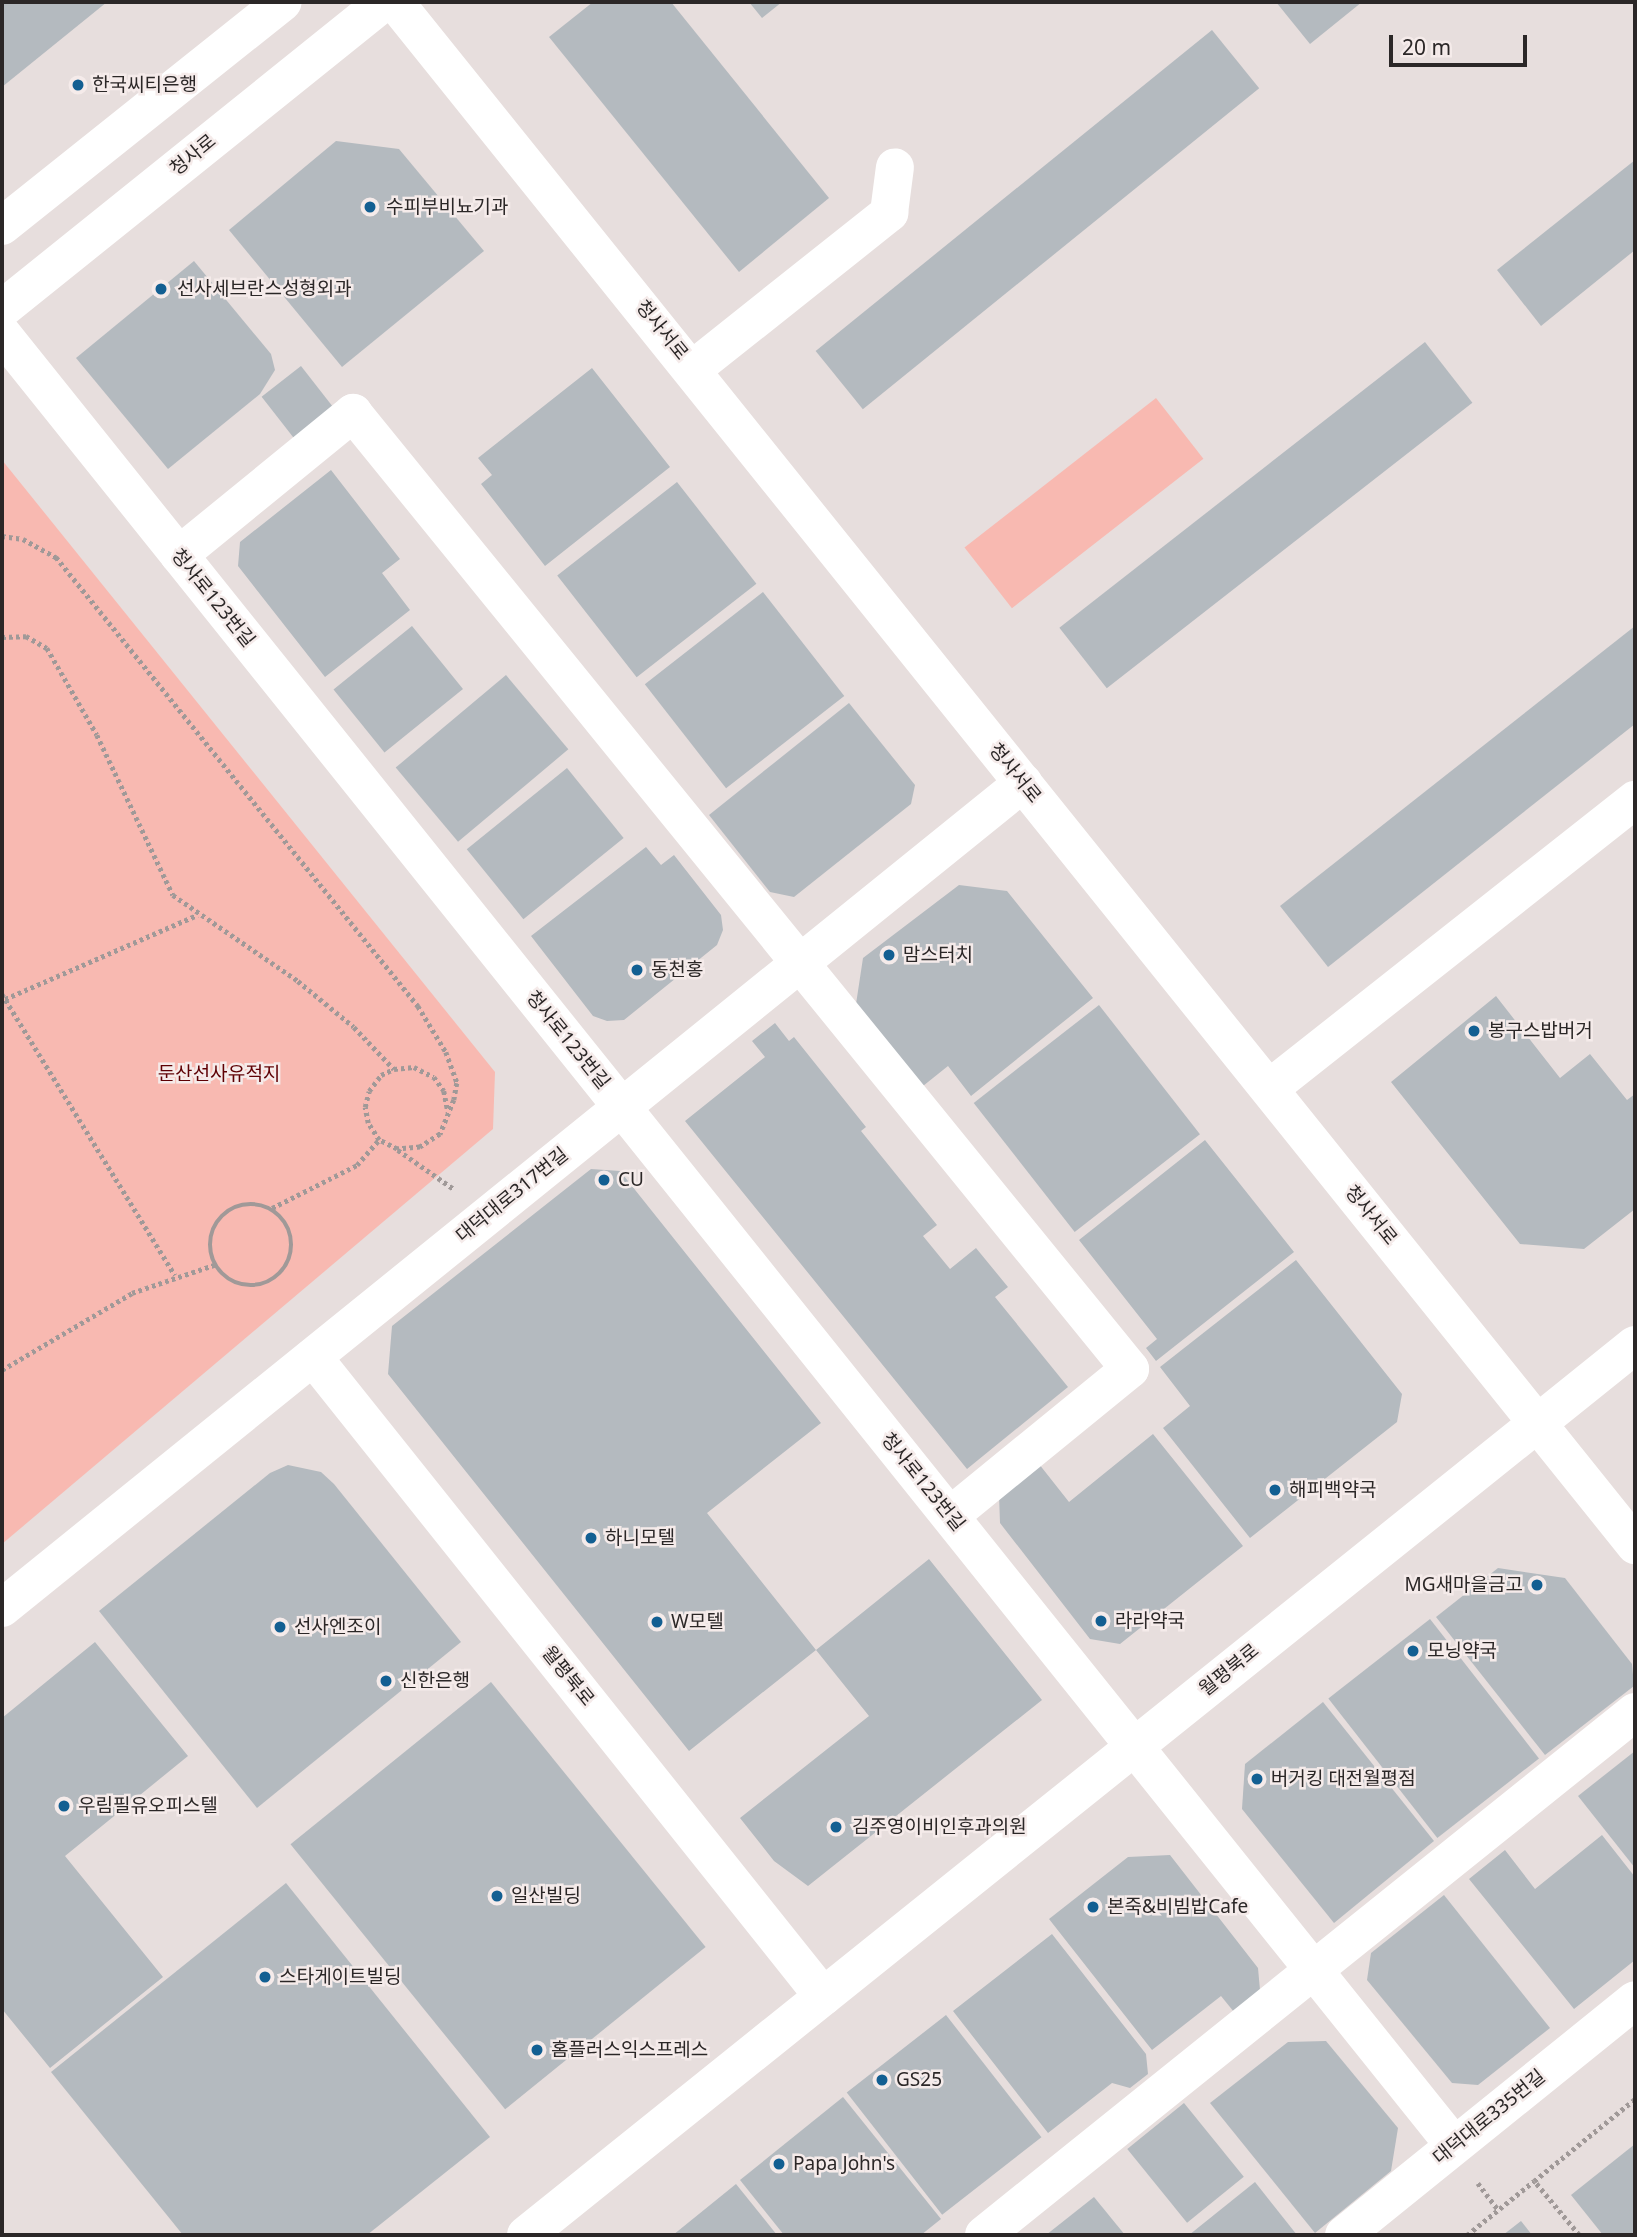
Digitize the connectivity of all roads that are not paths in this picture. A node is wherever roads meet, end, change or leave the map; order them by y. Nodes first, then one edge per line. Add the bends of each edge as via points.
1 (283, 2) edge
2 (384, 2) edge
3 (395, 2) edge
4 (895, 167) dead end
5 (2, 226) edge
6 (2, 309) edge
7 (2, 334) edge
8 (693, 369) junction
9 (179, 555) junction
10 (1023, 783) junction
11 (1627, 813) edge
12 (800, 963) junction
13 (1270, 1088) junction
14 (622, 1107) junction
15 (1635, 1345) edge
16 (313, 1357) junction
17 (1537, 1422) junction
18 (950, 1516) junction
19 (1635, 1545) edge
20 (2, 1608) edge
21 (1635, 1712) edge
22 (1135, 1746) junction
23 (1314, 1970) junction
24 (823, 1996) junction
25 (1635, 2000) edge
26 (1454, 2146) junction
27 (538, 2232) edge
28 (984, 2235) edge
29 (1344, 2235) edge

1 - 5 street
2 - 6 street, 청사로
3 - 8 street, 청사서로
4 - 8 street via 890,213
7 - 9 street, 청사로123번길
8 - 10 street, 청사서로
9 - 12 street via 353,413
9 - 14 street, 청사로123번길
10 - 12 street, 대덕대로317번길
10 - 13 street, 청사서로
11 - 13 street
12 - 14 street, 대덕대로317번길
12 - 18 street via 1130,1370
13 - 17 street, 청사서로
14 - 16 street, 대덕대로317번길
14 - 18 street, 청사로123번길
15 - 17 street, 월평북로
16 - 20 street, 대덕대로317번길
16 - 24 street, 월평북로
17 - 19 street, 청사서로
17 - 22 street, 월평북로
18 - 22 street, 청사로123번길
21 - 23 street
22 - 23 street, 청사로123번길
22 - 24 street, 월평북로
23 - 26 street, 청사로123번길
23 - 28 street
24 - 27 street, 월평북로
25 - 26 street, 대덕대로335번길
26 - 29 street, 대덕대로335번길

